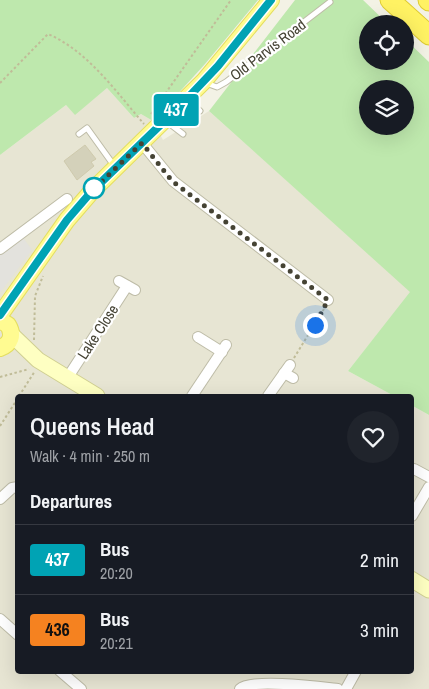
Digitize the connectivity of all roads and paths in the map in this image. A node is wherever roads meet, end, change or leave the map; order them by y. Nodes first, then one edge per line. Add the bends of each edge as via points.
1 (231, 0) edge
2 (271, 0) edge
3 (390, 0) edge
4 (330, 2) dead end
5 (429, 34) edge
6 (204, 81) junction
7 (0, 83) edge
8 (186, 100) junction
9 (200, 111) dead end
10 (165, 121) junction
11 (79, 134) dead end
12 (146, 134) junction
13 (183, 134) dead end
14 (115, 167) junction
15 (67, 200) dead end
16 (0, 249) edge
17 (46, 271) dead end
18 (127, 286) dead end
19 (328, 300) joint
20 (4, 332) edge
21 (198, 337) dead end
22 (36, 353) junction
23 (289, 372) joint
24 (0, 377) edge
25 (68, 377) junction
26 (20, 394) edge
27 (94, 394) edge
28 (193, 394) edge
29 (270, 394) edge
30 (15, 402) edge
31 (0, 426) edge
32 (414, 471) edge
33 (429, 477) edge
34 (429, 487) edge
35 (15, 488) edge
36 (0, 499) edge
37 (414, 513) edge
38 (414, 581) edge
39 (429, 590) edge
40 (0, 619) edge
41 (15, 632) edge
42 (64, 674) edge
43 (354, 674) edge
44 (81, 689) edge
45 (240, 689) edge
46 (338, 689) edge
47 (346, 689) edge

1 - 12 path
2 - 6 main road
3 - 5 highway
4 - 6 lane, Old Parvis Road via 226,82 213,87
6 - 8 main road
7 - 12 path via 48,34 58,38 94,67
8 - 9 lane
8 - 10 main road
10 - 12 main road
10 - 13 lane
11 - 14 lane via 87,128
12 - 14 main road
12 - 19 street via 172,181
14 - 20 main road via 67,220 17,293
15 - 16 street
17 - 22 path via 35,296
18 - 25 street, Lake Close
19 - 23 path
20 - 22 street
21 - 28 street via 224,349
22 - 25 street
23 - 29 street
24 - 26 path via 37,367
25 - 27 street
30 - 31 path
32 - 33 street
34 - 37 street
35 - 36 street
38 - 39 street
40 - 41 street
42 - 44 street
43 - 47 street
45 - 46 street via 277,683

